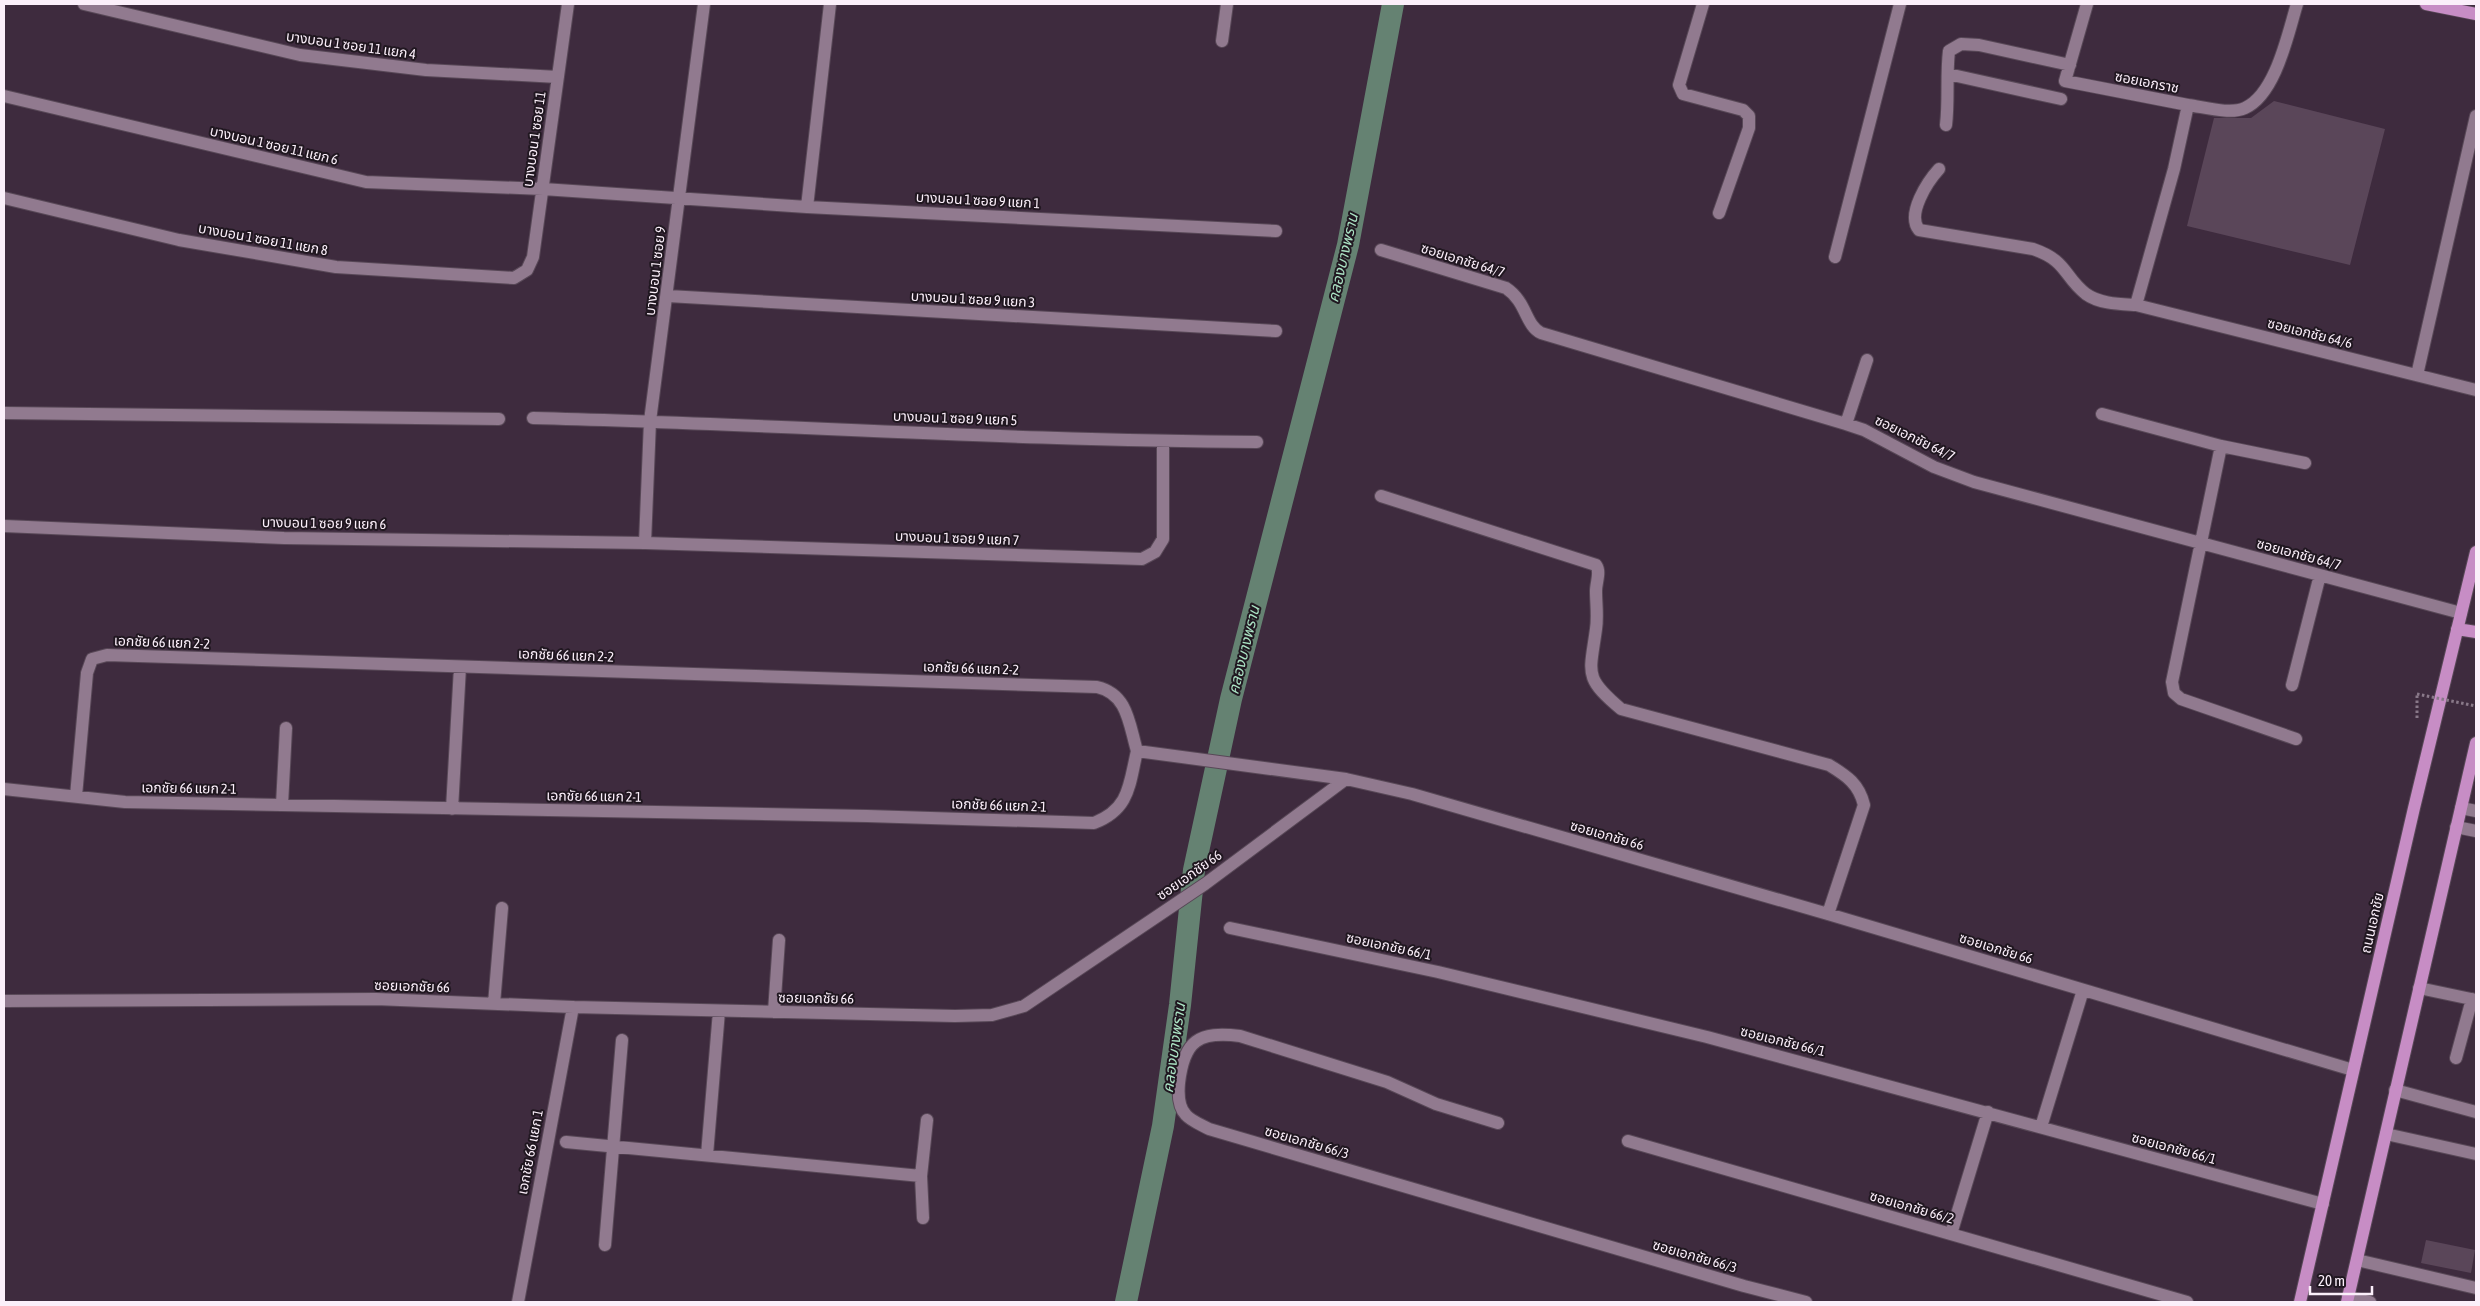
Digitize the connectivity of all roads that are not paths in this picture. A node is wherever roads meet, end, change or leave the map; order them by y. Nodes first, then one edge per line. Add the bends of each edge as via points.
1 (84, 4) edge
2 (568, 4) edge
3 (704, 4) edge
4 (830, 4) edge
5 (1227, 4) edge
6 (1703, 4) edge
7 (1900, 4) edge
8 (2087, 4) edge
9 (2297, 4) edge
10 (2426, 4) edge
11 (2471, 14) edge
12 (2476, 24) edge
13 (1222, 41) dead end
14 (2070, 64) junction
15 (1948, 74) junction
16 (558, 77) junction
17 (4, 96) edge
18 (2061, 99) dead end
19 (2188, 106) junction
20 (2476, 116) edge
21 (1946, 124) dead end
22 (1938, 168) dead end
23 (543, 189) junction
24 (4, 198) edge
25 (678, 198) junction
26 (807, 206) junction
27 (1719, 213) dead end
28 (1276, 231) dead end
29 (1381, 250) dead end
30 (1835, 257) dead end
31 (521, 275) joint
32 (668, 296) junction
33 (2136, 305) junction
34 (1276, 331) dead end
35 (1867, 360) dead end
36 (2417, 375) junction
37 (2476, 390) edge
38 (4, 413) edge
39 (2102, 414) dead end
40 (532, 418) dead end
41 (499, 420) dead end
42 (650, 421) junction
43 (1846, 424) junction
44 (1163, 442) junction
45 (1257, 442) dead end
46 (2221, 446) junction
47 (2305, 463) dead end
48 (1381, 496) dead end
49 (4, 526) edge
50 (2200, 542) junction
51 (644, 543) junction
52 (2476, 552) edge
53 (2320, 575) junction
54 (2473, 580) edge
55 (2461, 613) junction
56 (2457, 629) junction
57 (2476, 632) edge
58 (460, 667) junction
59 (2292, 685) dead end
60 (286, 728) dead end
61 (2296, 739) dead end
62 (2476, 743) edge
63 (1137, 751) junction
64 (1346, 779) junction
65 (4, 789) edge
66 (76, 796) junction
67 (282, 805) junction
68 (2461, 808) junction
69 (452, 809) junction
70 (2476, 811) edge
71 (2456, 827) junction
72 (2476, 831) edge
73 (502, 908) dead end
74 (1828, 914) junction
75 (1230, 928) dead end
76 (779, 940) dead end
77 (2418, 988) junction
78 (2083, 990) junction
79 (2474, 999) edge
80 (4, 1001) edge
81 (494, 1004) junction
82 (572, 1007) junction
83 (720, 1011) junction
84 (774, 1012) junction
85 (622, 1040) dead end
86 (2456, 1058) dead end
87 (2353, 1070) junction
88 (2396, 1090) junction
89 (1988, 1112) junction
90 (2476, 1112) edge
91 (927, 1120) dead end
92 (1498, 1123) dead end
93 (2040, 1127) junction
94 (2386, 1134) junction
95 (1628, 1141) dead end
96 (566, 1142) dead end
97 (613, 1146) junction
98 (2476, 1154) edge
99 (707, 1155) junction
100 (921, 1176) junction
101 (2323, 1204) junction
102 (923, 1218) dead end
103 (1951, 1234) junction
104 (605, 1245) dead end
105 (2357, 1260) junction
106 (2476, 1288) edge
107 (2348, 1300) edge
108 (518, 1302) edge
109 (1806, 1302) edge
110 (2187, 1302) edge
111 (2300, 1302) edge
112 (2370, 1302) edge

1 - 16 street, บางบอน 1 ซอย 11 แยก 4 via 300,55 426,70
2 - 16 street, บางบอน 1 ซอย 11
3 - 25 street, บางบอน 1 ซอย 9
4 - 26 street
5 - 13 street
6 - 27 street via 1679,85 1683,94 1743,110 1749,116 1749,128
7 - 30 street
8 - 14 street, ซอยเอกราช
9 - 19 street via 2269,86 2258,100 2244,108 2228,110
10 - 11 main road
11 - 12 main road
14 - 15 street via 1961,44 1949,51
14 - 19 street, ซอยเอกราช via 2065,81
15 - 18 street
15 - 21 street
16 - 23 street, บางบอน 1 ซอย 11
17 - 23 street, บางบอน 1 ซอย 11 แยก 6 via 366,182
19 - 33 street, ซอยเอกราช
20 - 36 street
22 - 33 street, ซอยเอกชัย 64/6 via 1920,198 1916,220 1919,230 2042,252 2063,266 2086,294 2095,299
23 - 25 street, บางบอน 1 ซอย 11 แยก 6
23 - 31 street, บางบอน 1 ซอย 11 via 533,257
24 - 31 street, บางบอน 1 ซอย 11 แยก 8 via 179,240 336,267 514,278
25 - 26 street, บางบอน 1 ซอย 9 แยก 1
25 - 32 street, บางบอน 1 ซอย 9
26 - 28 street, บางบอน 1 ซอย 9 แยก 1
29 - 43 street, ซอยเอกชัย 64/7 via 1506,288 1521,301 1531,325 1541,333
32 - 34 street, บางบอน 1 ซอย 9 แยก 3
32 - 42 street, บางบอน 1 ซอย 9
33 - 36 street, ซอยเอกชัย 64/6
35 - 43 street
36 - 37 street, ซอยเอกชัย 64/6
38 - 41 street
39 - 46 street
40 - 42 street, บางบอน 1 ซอย 9 แยก 5
42 - 44 street, บางบอน 1 ซอย 9 แยก 5
42 - 51 street, บางบอน 1 ซอย 9
43 - 50 street, ซอยเอกชัย 64/7 via 1864,430 1934,467 1974,482
44 - 45 street, บางบอน 1 ซอย 9 แยก 5
44 - 51 street, บางบอน 1 ซอย 9 แยก 7 via 1163,539 1155,552 1142,559
46 - 47 street
46 - 50 street
48 - 74 street via 1596,564 1598,610 1589,666 1604,695 1621,709 1829,765 1853,780 1862,794 1864,805
49 - 51 street, บางบอน 1 ซอย 9 แยก 6 via 284,538
50 - 53 street, ซอยเอกชัย 64/7
50 - 61 street via 2172,682 2174,693 2181,699
52 - 54 main road, ถนนเอกชัย
53 - 55 street, ซอยเอกชัย 64/7
53 - 59 street
54 - 55 main road, ถนนเอกชัย
55 - 56 main road, ถนนเอกชัย
56 - 57 main road
56 - 87 main road, ถนนเอกชัย
58 - 63 street, เอกชัย 66 แยก 2-2 via 1097,687 1108,690 1120,700
58 - 66 street, เอกชัย 66 แยก 2-2 via 107,655 92,659 87,673
58 - 69 street
60 - 67 street
62 - 68 main road
63 - 64 street
63 - 69 street, เอกชัย 66 แยก 2-1 via 1127,794 1120,807 1094,823
64 - 74 street, ซอยเอกชัย 66 via 1412,794
64 - 84 street, ซอยเอกชัย 66 via 1205,884 1024,1006 992,1015 955,1016
65 - 66 street, เอกชัย 66 แยก 2-1
66 - 67 street, เอกชัย 66 แยก 2-1 via 125,802
67 - 69 street, เอกชัย 66 แยก 2-1
68 - 70 street
68 - 71 main road
71 - 72 street
71 - 77 main road
73 - 81 street
74 - 78 street, ซอยเอกชัย 66
75 - 89 street, ซอยเอกชัย 66/1 via 1438,972 1688,1032
76 - 84 street
77 - 79 street
77 - 88 main road
78 - 87 street, ซอยเอกชัย 66
78 - 93 street
79 - 86 street
80 - 81 street, ซอยเอกชัย 66 via 376,999
81 - 82 street, ซอยเอกชัย 66
82 - 83 street, ซอยเอกชัย 66
82 - 108 street, เอกชัย 66 แยก 1
83 - 84 street, ซอยเอกชัย 66
83 - 99 street
85 - 97 street
87 - 101 main road, ถนนเอกชัย
88 - 90 street
88 - 94 main road
89 - 93 street, ซอยเอกชัย 66/1
89 - 103 street
91 - 100 street
92 - 109 street, ซอยเอกชัย 66/3 via 1436,1104 1387,1082 1240,1036 1216,1033 1204,1036 1189,1047 1181,1063 1180,1107 1186,1116 1209,1129
93 - 101 street, ซอยเอกชัย 66/1
94 - 98 street
94 - 105 main road
95 - 103 street, ซอยเอกชัย 66/2
96 - 97 street
97 - 99 street
97 - 104 street
99 - 100 street
100 - 102 street
101 - 111 main road, ถนนเอกชัย
103 - 110 street, ซอยเอกชัย 66/2
105 - 106 street
105 - 107 main road
107 - 112 street

